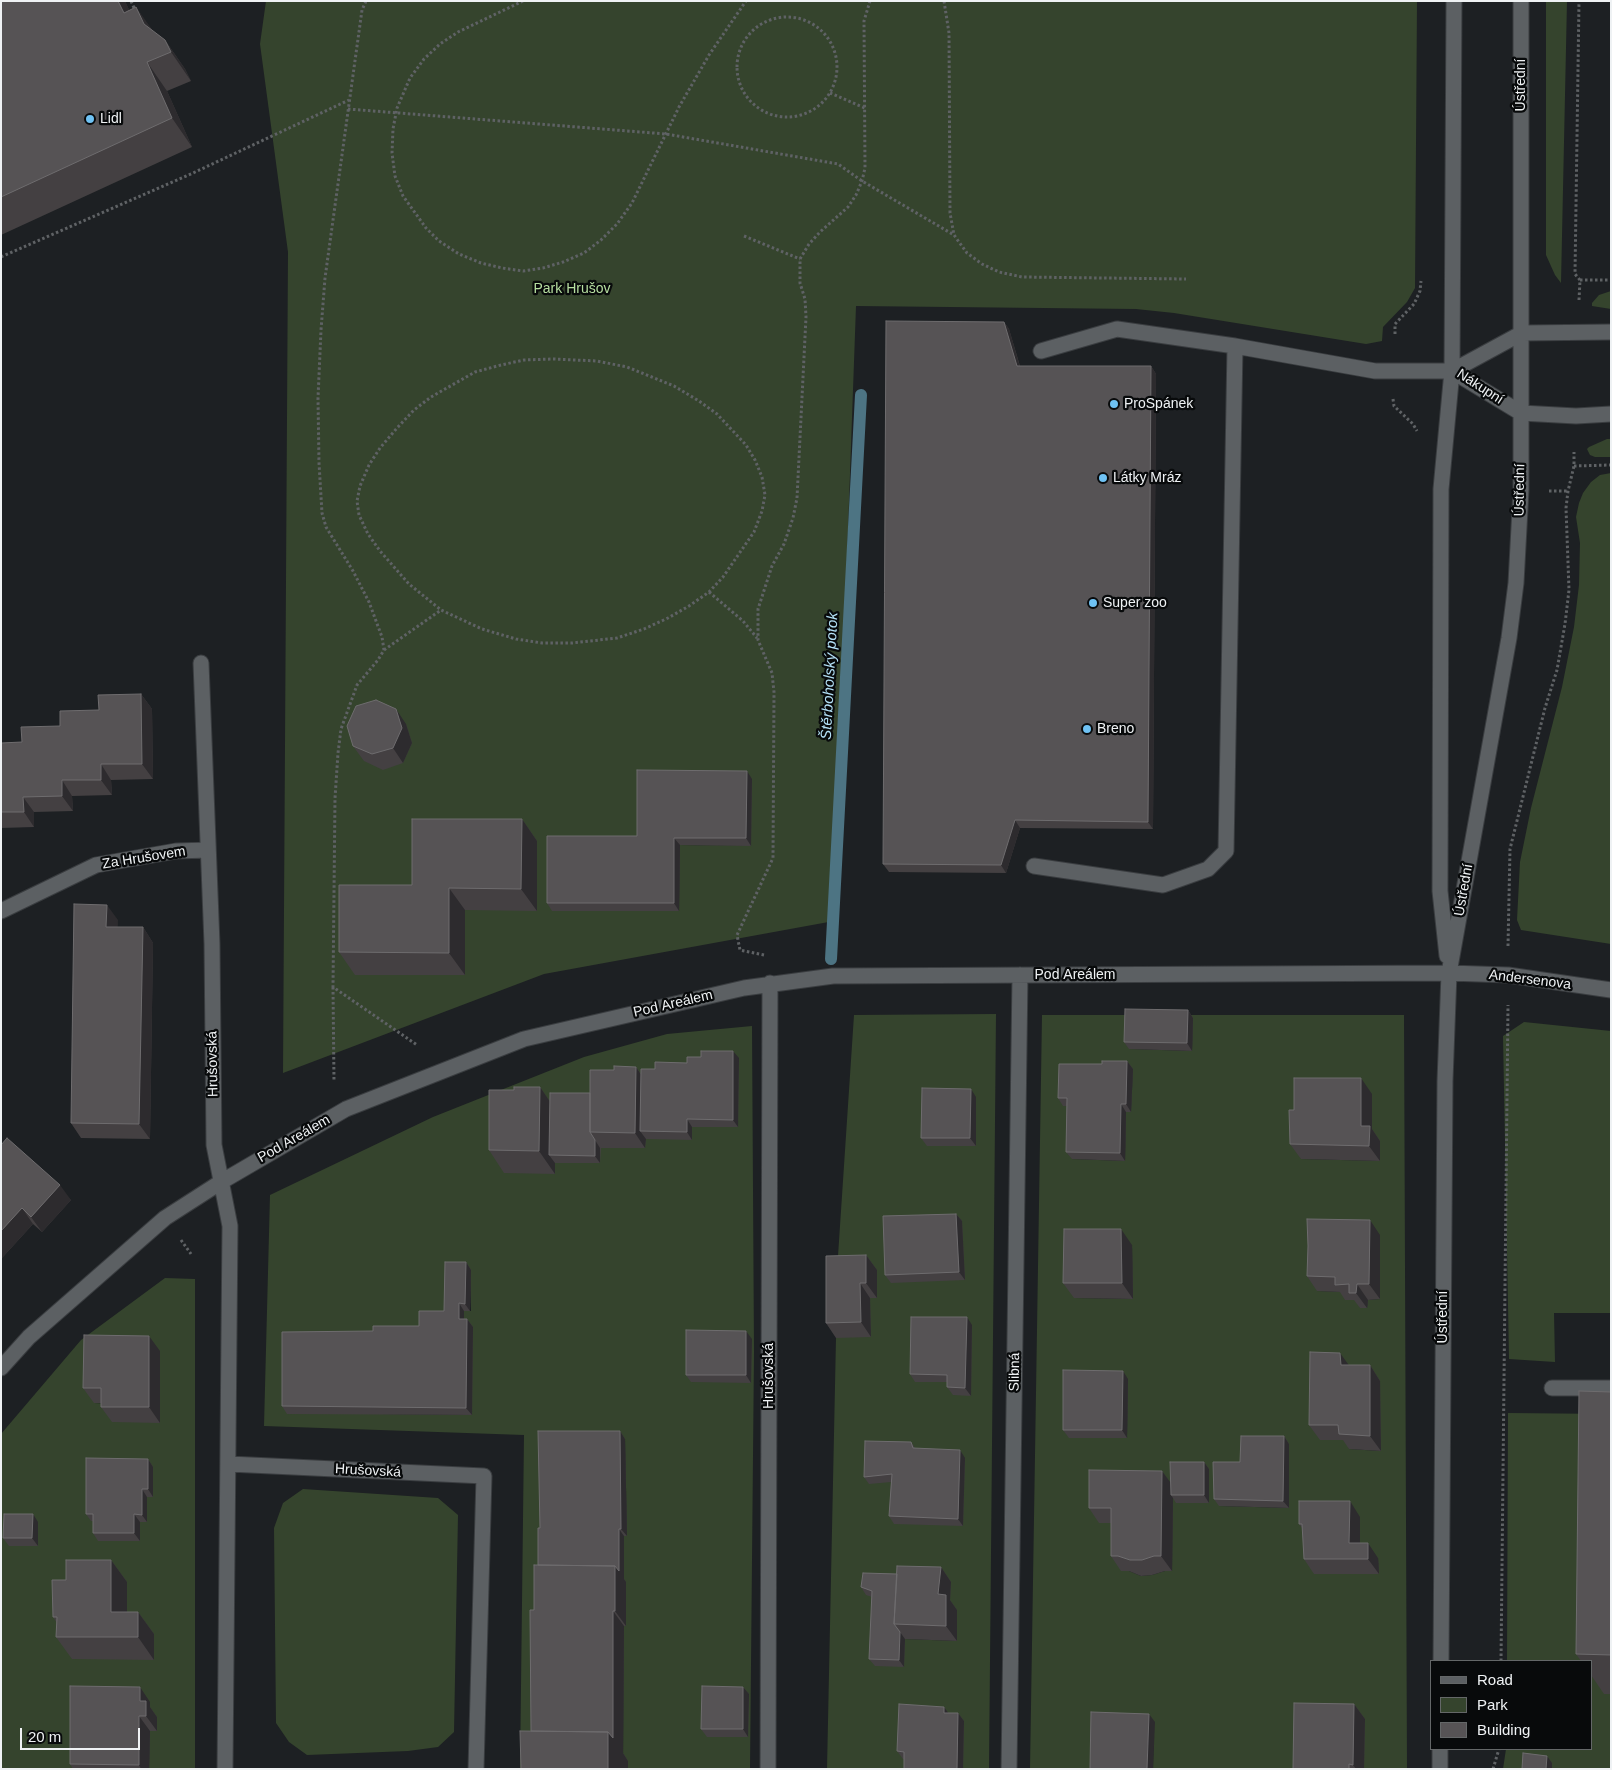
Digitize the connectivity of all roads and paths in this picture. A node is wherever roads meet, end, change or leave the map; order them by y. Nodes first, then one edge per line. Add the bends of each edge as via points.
1 (131, 1) edge
2 (366, 1) edge
3 (523, 1) edge
4 (746, 1) edge
5 (870, 1) edge
6 (944, 1) edge
7 (1454, 1) edge
8 (1521, 1) edge
9 (1579, 1) edge
10 (139, 17) edge
11 (830, 93) junction
12 (349, 100) junction
13 (865, 108) junction
14 (348, 109) junction
15 (396, 113) junction
16 (666, 134) junction
17 (862, 180) junction
18 (954, 235) junction
19 (744, 236) dead end
20 (1, 257) edge
21 (800, 259) junction
22 (1423, 272) dead end
23 (1186, 279) dead end
24 (1580, 280) junction
25 (1611, 280) edge
26 (1579, 300) dead end
27 (1611, 332) edge
28 (1522, 333) junction
29 (1395, 334) dead end
30 (1235, 346) junction
31 (1041, 351) dead end
32 (1452, 370) junction
33 (1522, 413) junction
34 (1611, 414) edge
35 (1574, 452) dead end
36 (1611, 465) edge
37 (1574, 466) junction
38 (1548, 491) dead end
39 (1568, 491) junction
40 (709, 592) junction
41 (441, 610) junction
42 (758, 640) junction
43 (384, 650) junction
44 (201, 663) dead end
45 (208, 850) junction
46 (1034, 866) dead end
47 (1, 911) edge
48 (1449, 973) junction
49 (1020, 975) junction
50 (1508, 975) junction
51 (790, 981) junction
52 (770, 983) junction
53 (333, 988) junction
54 (1611, 990) edge
55 (417, 1045) dead end
56 (334, 1082) dead end
57 (221, 1182) junction
58 (1, 1368) edge
59 (1552, 1388) dead end
60 (1611, 1388) edge
61 (229, 1464) junction
62 (1441, 1660) edge
63 (1501, 1660) edge
64 (1440, 1750) edge
65 (1499, 1750) edge
66 (225, 1769) edge
67 (476, 1769) edge
68 (768, 1769) edge
69 (1009, 1769) edge
70 (1440, 1769) edge
71 (1493, 1769) edge

1 - 10 path
2 - 12 path
3 - 15 path via 440,44 410,78
4 - 16 path via 696,77
5 - 13 path via 864,21
6 - 18 path via 949,33 950,213
7 - 32 street, Ústřední
8 - 28 street, Ústřední
9 - 24 path via 1574,274
11 - 11 path via 836,78 833,46 825,33 812,23 797,17 765,21 742,45 737,61 738,78 744,94 756,107 770,115 787,118 804,115 819,106
11 - 13 path
12 - 14 path
12 - 20 path via 194,173
13 - 17 path
14 - 15 path
14 - 43 path via 321,330 318,398 322,513 326,527 369,602
15 - 16 path
15 - 16 path via 392,153 395,176 402,196 426,228 459,254 480,263 523,271 563,262 601,240 632,203
16 - 17 path via 838,164
17 - 18 path
17 - 21 path via 848,207 820,232
18 - 23 path via 967,253 982,264 1022,277
19 - 21 path
21 - 42 path via 806,317 797,498 784,544 772,566 758,609
22 - 29 path via 1420,291 1414,304 1395,324
24 - 25 path
24 - 26 path
27 - 28 street, Nákupní
28 - 32 street, Nákupní
28 - 33 street, Ústřední
30 - 31 street via 1117,329
30 - 32 street via 1375,370
30 - 46 street via 1226,851 1208,869 1164,885
32 - 33 street, Nákupní
32 - 48 street, Ústřední via 1441,489 1440,601 1440,890
33 - 34 street, Nákupní
33 - 48 street, Ústřední via 1516,582 1509,638
35 - 37 path
36 - 37 path
37 - 39 path
38 - 39 path
39 - 50 path via 1566,624 1510,849
40 - 41 path via 690,606 644,629 617,638 572,643 516,639 482,629
40 - 41 path via 742,551 762,511 765,495 762,477 746,445 711,410 674,386 627,367 553,358 501,364 455,382 426,401 397,428 369,465 357,501 368,534 409,584
40 - 42 path via 743,621
41 - 43 path
42 - 51 path via 772,674 774,692 773,858 737,935 740,950 784,959
43 - 53 path via 357,685 341,729 335,798
44 - 45 street, Hrušovská
45 - 47 street, Za Hrušovem via 176,851 96,865
45 - 57 street, Hrušovská via 214,1145
48 - 49 street, Pod Areálem
48 - 50 street, Andersenova
48 - 62 street, Ústřední via 1445,1081
49 - 51 street, Pod Areálem via 833,976
49 - 69 street, Slibná
50 - 54 street, Andersenova
50 - 63 path
51 - 52 street, Pod Areálem
52 - 57 street, Pod Areálem via 524,1039 346,1109
52 - 68 street, Hrušovská
53 - 55 path
53 - 56 path
57 - 58 street, Pod Areálem via 165,1218 29,1337
57 - 61 street, Hrušovská via 230,1226
59 - 60 street
61 - 66 street, Hrušovská
61 - 67 street, Hrušovská via 484,1476
64 - 70 street
65 - 71 path

